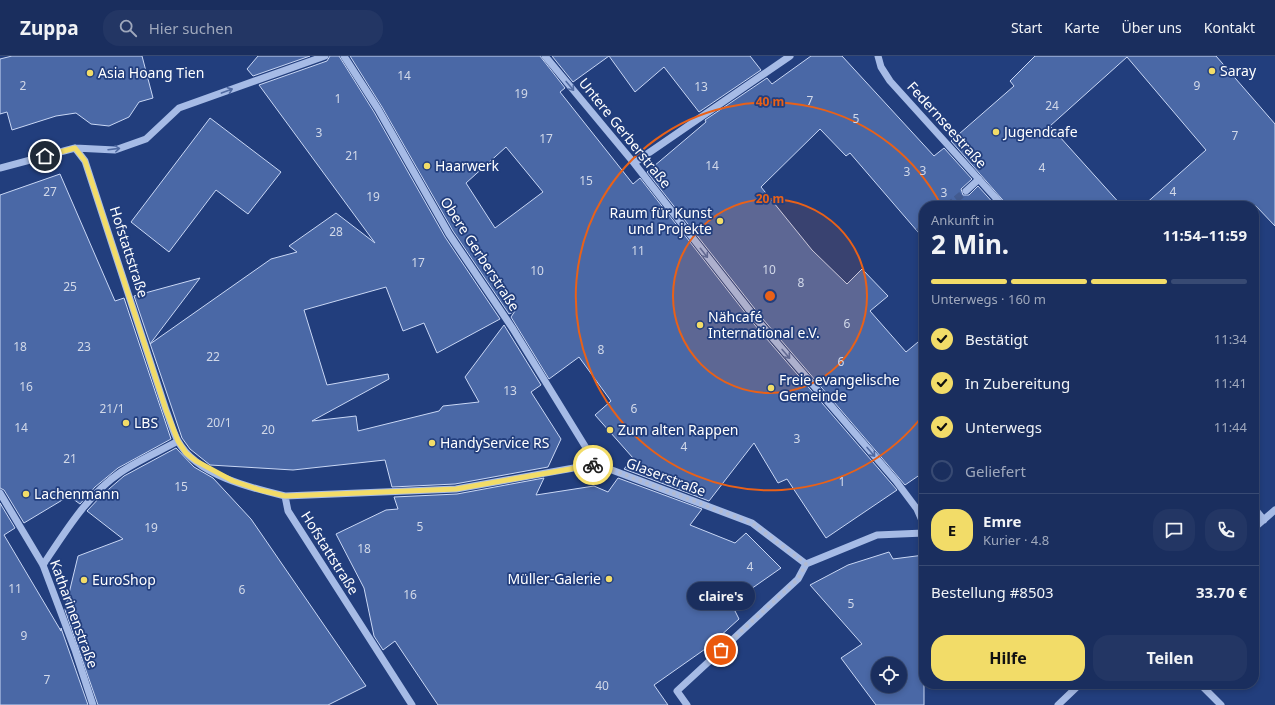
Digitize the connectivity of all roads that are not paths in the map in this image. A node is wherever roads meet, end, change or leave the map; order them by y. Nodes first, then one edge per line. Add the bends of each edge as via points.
1 (325, 56) edge
2 (344, 56) edge
3 (545, 56) edge
4 (790, 56) edge
5 (878, 56) edge
6 (75, 148) junction
7 (634, 163) junction
8 (0, 168) edge
9 (979, 179) junction
10 (966, 191) tunnel mouth
11 (999, 201) edge
12 (178, 441) junction
13 (596, 464) junction
14 (0, 493) edge
15 (285, 496) junction
16 (1275, 510) edge
17 (919, 514) edge
18 (1259, 514) edge
19 (1264, 520) junction
20 (1259, 524) edge
21 (919, 533) edge
22 (806, 564) junction
23 (43, 565) junction
24 (1075, 689) edge
25 (1205, 689) edge
26 (93, 705) edge
27 (412, 705) edge
28 (687, 705) edge
29 (1058, 705) edge
30 (1221, 705) edge

6 -> 1 street via 115,150 146,139 179,108
2 - 13 street, Obere Gerberstraße via 378,109 449,234 513,329
3 -> 7 street, Untere Gerberstraße
4 - 7 street
5 - 9 street, Federnseestraße via 881,67 890,81
6 - 8 street
6 - 12 street, Hofstattstraße via 85,161
7 -> 17 street, Untere Gerberstraße via 758,321 896,481
9 - 10 street
9 - 11 street, Federnseestraße
12 - 15 street, Hofstattstraße via 186,453 196,461 225,478
12 - 23 street via 112,479 73,519
13 - 15 street via 456,489
13 - 22 street, Glaserstraße via 752,523
14 - 23 street, Katharinenstraße
15 - 27 street, Hofstattstraße via 288,511
16 - 19 street
18 - 19 street
19 - 20 street
21 - 22 street via 877,535
22 - 28 street via 798,579 677,691
23 - 26 street, Katharinenstraße
24 - 29 street
25 - 30 street

